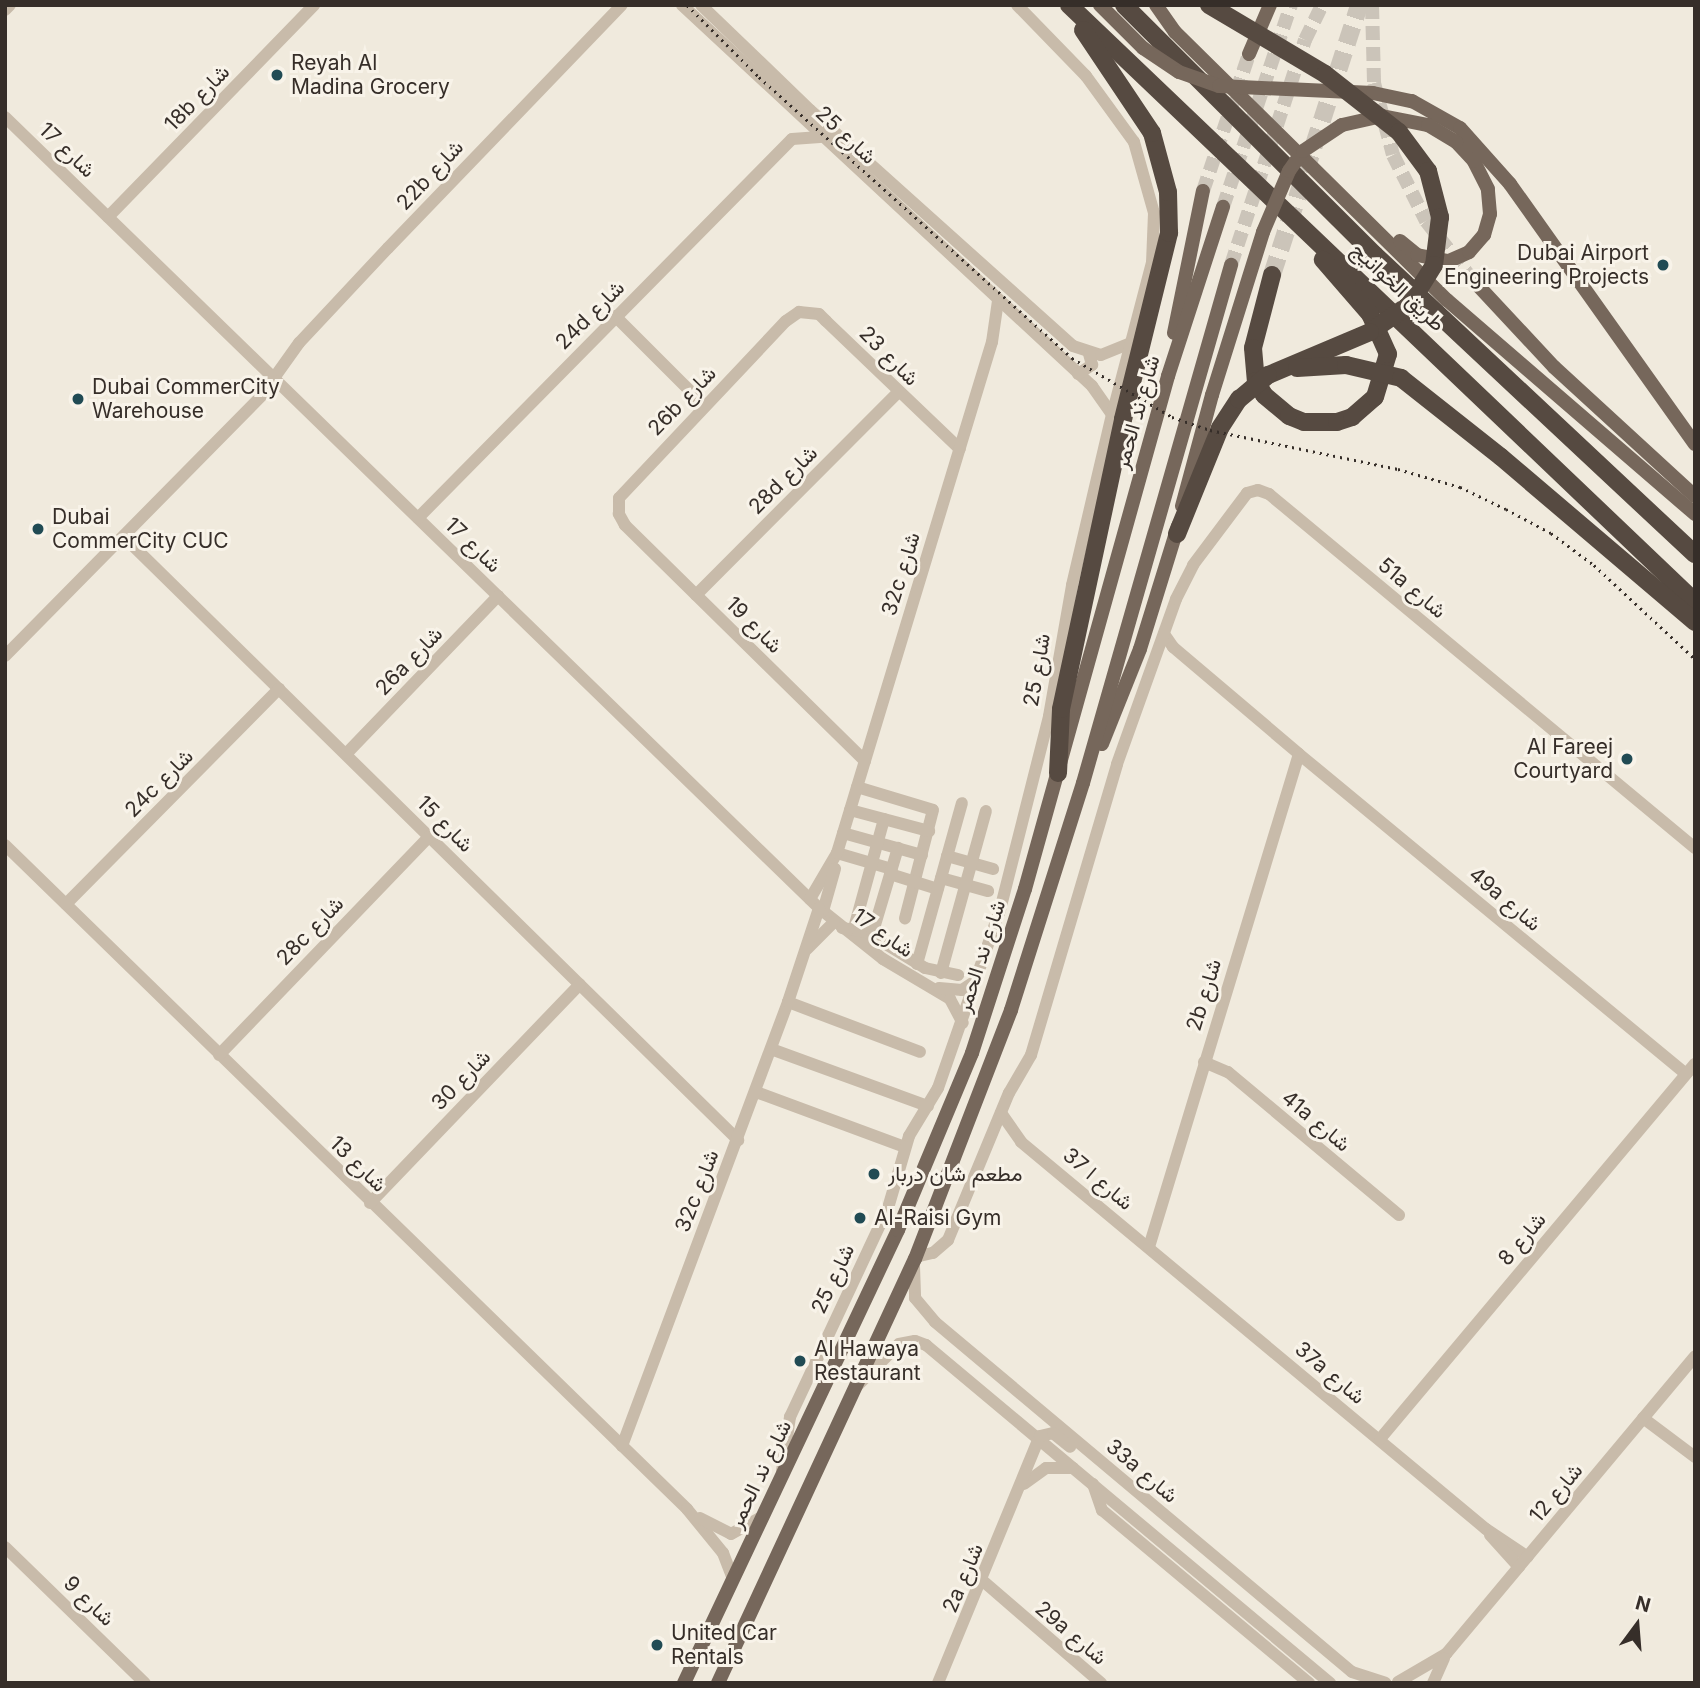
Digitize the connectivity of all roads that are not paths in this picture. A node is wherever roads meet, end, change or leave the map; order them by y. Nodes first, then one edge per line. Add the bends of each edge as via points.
1 (10, 5) edge
2 (313, 5) edge
3 (622, 5) edge
4 (682, 5) edge
5 (701, 5) edge
6 (1017, 5) edge
7 (1069, 5) edge
8 (1100, 5) edge
9 (1124, 5) edge
10 (1156, 5) edge
11 (1209, 5) edge
12 (1270, 5) edge
13 (5, 10) edge
14 (1249, 54) tunnel mouth
15 (794, 113) junction
16 (5, 117) edge
17 (820, 137) junction
18 (792, 139) junction
19 (1203, 191) tunnel mouth
20 (1223, 207) tunnel mouth
21 (108, 217) junction
22 (1368, 220) junction
23 (1310, 236) junction
24 (1231, 265) tunnel mouth
25 (1272, 275) tunnel mouth
26 (1471, 278) tunnel mouth
27 (998, 300) junction
28 (615, 316) junction
29 (786, 321) joint
30 (1019, 321) junction
31 (992, 342) junction
32 (1131, 343) junction
33 (1089, 354) junction
34 (1280, 370) junction
35 (1078, 374) junction
36 (1168, 376) junction
37 (275, 380) junction
38 (898, 392) junction
39 (705, 406) junction
40 (1112, 415) junction
41 (1695, 444) edge
42 (960, 449) junction
43 (1695, 496) edge
44 (619, 514) joint
45 (1695, 514) edge
46 (418, 518) junction
47 (1177, 534) junction
48 (124, 537) junction
49 (1695, 554) edge
50 (696, 595) junction
51 (498, 596) junction
52 (1695, 602) edge
53 (1695, 622) edge
54 (1164, 634) junction
55 (5, 656) edge
56 (1156, 657) junction
57 (1188, 659) junction
58 (279, 690) junction
59 (346, 753) junction
60 (1298, 754) junction
61 (865, 761) junction
62 (1058, 774) junction
63 (1083, 783) junction
64 (857, 787) junction
65 (962, 803) dead end
66 (850, 810) junction
67 (986, 811) dead end
68 (884, 819) junction
69 (929, 831) junction
70 (843, 833) junction
71 (430, 836) junction
72 (877, 842) junction
73 (5, 845) edge
74 (898, 848) junction
75 (1695, 848) edge
76 (836, 855) junction
77 (922, 856) junction
78 (946, 860) junction
79 (872, 863) junction
80 (971, 863) junction
81 (993, 869) dead end
82 (891, 871) junction
83 (915, 881) junction
84 (940, 883) junction
85 (965, 885) junction
86 (988, 891) dead end
87 (66, 904) junction
88 (909, 904) junction
89 (817, 906) junction
90 (931, 915) junction
91 (905, 918) dead end
92 (843, 926) junction
93 (954, 926) junction
94 (872, 935) junction
95 (807, 950) junction
96 (917, 964) junction
97 (941, 973) junction
98 (958, 975) dead end
99 (977, 980) junction
100 (580, 984) junction
101 (928, 985) junction
102 (789, 1003) junction
103 (963, 1023) junction
104 (771, 1049) junction
105 (920, 1052) dead end
106 (219, 1055) junction
107 (1204, 1062) junction
108 (1691, 1069) edge
109 (756, 1092) junction
110 (928, 1106) junction
111 (1000, 1113) junction
112 (738, 1140) junction
113 (991, 1140) junction
114 (1021, 1142) junction
115 (905, 1147) junction
116 (370, 1203) junction
117 (1399, 1215) dead end
118 (1149, 1247) junction
119 (915, 1258) junction
120 (1695, 1356) edge
121 (857, 1386) junction
122 (1645, 1415) junction
123 (1038, 1438) junction
124 (1380, 1439) junction
125 (622, 1446) junction
126 (1695, 1457) edge
127 (1075, 1469) junction
128 (780, 1482) junction
129 (1093, 1484) junction
130 (1021, 1487) junction
131 (1143, 1497) junction
132 (687, 1509) junction
133 (763, 1516) junction
134 (5, 1547) edge
135 (1524, 1562) junction
136 (733, 1579) junction
137 (981, 1585) junction
138 (1446, 1654) junction
139 (1093, 1680) edge
140 (1395, 1682) edge
141 (145, 1683) edge
142 (684, 1683) edge
143 (718, 1683) edge
144 (938, 1683) edge
145 (1309, 1683) edge
146 (1330, 1683) edge
147 (1433, 1683) edge

1 - 13 street
2 - 21 street, 18b شارع
3 - 37 street, 22b شارع via 344,295
4 - 15 street, شارع 25
5 - 33 street, شارع 25 via 1007,289 1073,346
6 - 32 street via 1121,120 1150,189 1152,263
7 - 23 highway, طريق الخوانيج
7 - 62 highway via 1152,133 1165,172 1170,212 1166,253 1123,419 1061,709
8 - 41 main road, bridge via 1154,57 1205,82 1248,89 1373,93 1425,107 1470,136 1510,184
9 - 49 highway, طريق الخوانيج via 1375,255
10 - 22 main road via 1175,32
11 - 34 highway, bridge via 1325,74 1390,124 1422,160 1439,205 1434,265 1409,305 1370,332
12 - 14 main road
15 - 17 street, شارع 25
15 - 18 street
16 - 21 street, شارع 17
17 - 18 street
17 - 27 street, شارع 25
18 - 28 street, 24d شارع
19 - 36 main road
20 - 36 main road, شارع ند الحمر
21 - 37 street, شارع 17
22 - 45 main road via 1447,300
22 - 47 main road, bridge via 1383,225 1427,259 1449,261 1469,252 1484,235 1490,201 1480,171 1456,142 1428,125 1382,116 1342,125 1303,151 1289,171 1263,232 1212,394
23 - 25 highway via 1332,273 1370,314 1388,354 1375,397 1352,417 1320,424 1304,422 1276,407 1260,388 1252,348
23 - 52 highway, طريق الخوانيج
24 - 63 main road
26 - 43 main road via 1555,367
27 - 30 street, شارع 25
27 - 31 street, 32c شارع
28 - 39 street
28 - 46 street, 24d شارع
29 - 38 street, شارع 23 via 799,312 819,314
29 - 39 street, 26b شارع
30 - 31 street via 1001,330
30 - 35 street, شارع 25
31 - 42 street, 32c شارع
32 - 33 street via 1111,354
32 - 40 street
33 - 35 street via 1089,370
34 - 47 highway, bridge via 1239,399 1220,428
34 - 53 highway, bridge via 1346,365 1401,378
35 - 40 street, شارع 25
36 - 62 main road, شارع ند الحمر
37 - 46 street, شارع 17
37 - 48 street, 22b شارع
38 - 42 street, شارع 23
38 - 50 street, 28d شارع
39 - 44 street, 26b شارع via 622,492
40 - 99 street, شارع 25 via 1072,585 1044,734
42 - 61 street, 32c شارع
44 - 50 street, شارع 19
46 - 51 street, شارع 17
47 - 63 main road via 1140,649
48 - 55 street, 22b شارع
48 - 58 street, شارع 15
50 - 61 street, شارع 19
51 - 59 street, 26a شارع
51 - 89 street, شارع 17
54 - 56 street, 51a شارع
54 - 57 street, 49a شارع
54 - 75 street, 51a شارع via 1186,576 1244,496 1258,490 1269,494
56 - 57 street
56 - 111 street, 51a شارع via 1088,858 1039,1036
57 - 60 street, 49a شارع
58 - 59 street, شارع 15
58 - 87 street, 24c شارع
59 - 71 street, شارع 15
60 - 107 street, 2b شارع
60 - 108 street, 49a شارع
61 - 64 street, 32c شارع
62 - 128 main road, شارع ند الحمر via 995,986 954,1101
63 - 119 main road via 1011,1010
64 - 66 street, 32c شارع
64 - 69 street via 930,807 934,813
65 - 78 street
66 - 68 street
66 - 70 street, 32c شارع
67 - 80 street
68 - 69 street
68 - 72 street
69 - 77 street
70 - 72 street
70 - 76 street, 32c شارع
71 - 100 street, شارع 15
71 - 106 street, 28c شارع
72 - 74 street
72 - 79 street
73 - 87 street, شارع 13
74 - 77 street
74 - 82 street
76 - 79 street
76 - 89 street, 32c شارع
77 - 78 street
77 - 83 street
78 - 80 street
78 - 84 street
79 - 82 street
79 - 92 street
80 - 81 street
80 - 85 street
82 - 83 street
82 - 94 street
83 - 84 street
83 - 88 street
84 - 85 street
84 - 90 street
85 - 86 street
85 - 93 street
87 - 106 street, شارع 13
88 - 90 street
88 - 91 street
89 - 92 street, شارع 17
89 - 95 street, 32c شارع
90 - 93 street
90 - 96 street
92 - 94 street
92 - 95 street, 32c شارع
92 - 101 street, شارع 17
93 - 97 street
94 - 96 street
95 - 102 street, 32c شارع
96 - 97 street
97 - 98 street
99 - 101 street, شارع 17 via 956,991
99 - 103 street, شارع 25
100 - 112 street, شارع 15
100 - 116 street, شارع 30
101 - 103 street, شارع 17 via 950,999
102 - 104 street, 32c شارع
102 - 105 street
103 - 110 street, شارع 25
104 - 109 street, 32c شارع
104 - 110 street
106 - 116 street, شارع 13
107 - 117 street, 41a شارع via 1228,1072
107 - 118 street, 2b شارع
108 - 124 street, شارع 8
109 - 112 street, 32c شارع
109 - 115 street
110 - 115 street, شارع 25
111 - 113 street, 51a شارع
111 - 114 street, شارع ا 37
112 - 125 street, 32c شارع
113 - 114 street via 1006,1137
113 - 119 street, 51a شارع via 948,1240 933,1253
114 - 118 street, شارع ا 37
115 - 128 street, شارع 25 via 888,1208 790,1417
116 - 125 street, شارع 13
118 - 124 street, 37a شارع
119 - 121 main road
119 - 131 street, 33a شارع via 914,1292 922,1310
120 - 122 street, شارع 12
121 - 123 street, 33a شارع via 894,1347 921,1342
121 - 143 main road
122 - 126 street
122 - 135 street, شارع 12
123 - 127 street, 33a شارع
123 - 130 street, 2a شارع
123 - 131 street via 1052,1433 1123,1489
124 - 135 street, 37a شارع
125 - 132 street, شارع 13
127 - 129 street, 33a شارع
127 - 130 street via 1046,1468
128 - 133 main road, شارع ند الحمر
129 - 145 street via 1102,1510
129 - 146 street, 33a شارع
130 - 137 street, 2a شارع
131 - 140 street, 33a شارع via 1352,1672
132 - 133 street, شارع 13 via 725,1534 743,1531
132 - 136 street, شارع 13 via 723,1553
133 - 136 main road, شارع ند الحمر
134 - 141 street, شارع 9
135 - 138 street, شارع 12
136 - 142 main road, شارع ند الحمر
137 - 139 street, 29a شارع
137 - 144 street, 2a شارع
138 - 140 street, شارع 12
138 - 147 street, شارع 12

